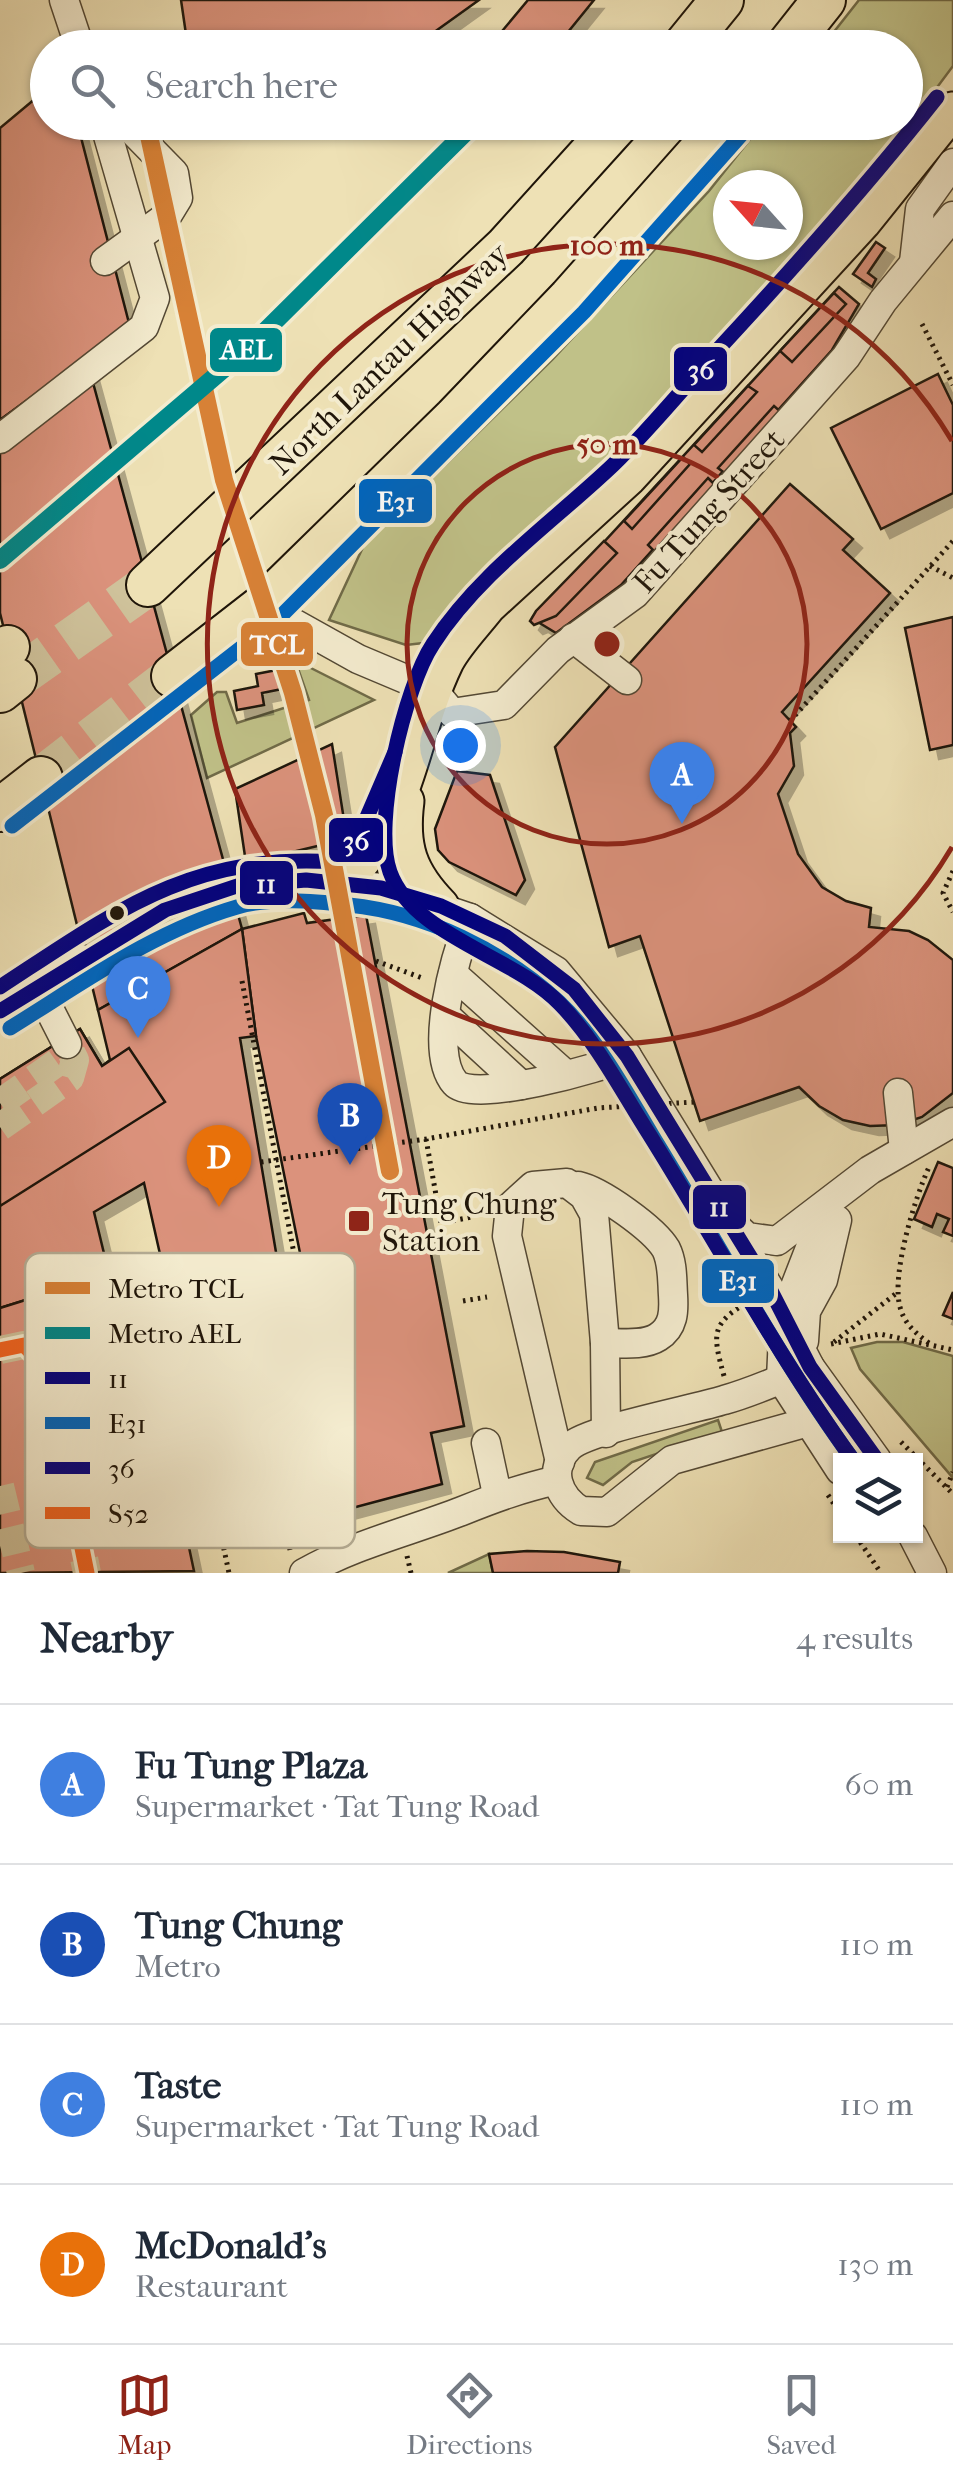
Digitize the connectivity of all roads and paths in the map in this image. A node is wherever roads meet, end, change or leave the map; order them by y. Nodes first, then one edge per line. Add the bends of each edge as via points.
1 (64, 0) edge
2 (722, 0) edge
3 (824, 0) edge
4 (74, 30) edge
5 (698, 30) edge
6 (800, 30) edge
7 (953, 110) edge
8 (109, 140) edge
9 (142, 140) edge
10 (603, 140) edge
11 (710, 140) edge
12 (953, 163) edge
13 (953, 216) edge
14 (137, 238) junction
15 (105, 261) dead end
16 (914, 262) junction
17 (922, 324) dead end
18 (953, 385) edge
19 (0, 438) edge
20 (953, 541) edge
21 (930, 566) junction
22 (145, 573) tunnel mouth
23 (953, 578) edge
24 (263, 606) junction
25 (573, 638) junction
26 (173, 676) tunnel mouth
27 (626, 680) dead end
28 (434, 691) junction
29 (790, 720) dead end
30 (411, 766) junction
31 (40, 778) tunnel mouth
32 (0, 810) edge
33 (953, 871) edge
34 (343, 882) junction
35 (236, 886) tunnel mouth
36 (456, 912) junction
37 (953, 912) edge
38 (81, 960) tunnel mouth
39 (376, 961) dead end
40 (453, 974) junction
41 (424, 980) dead end
42 (242, 981) dead end
43 (38, 987) junction
44 (0, 1012) edge
45 (446, 1016) junction
46 (67, 1044) tunnel mouth
47 (627, 1056) junction
48 (565, 1074) junction
49 (521, 1085) junction
50 (898, 1093) dead end
51 (694, 1102) dead end
52 (953, 1122) edge
53 (426, 1139) junction
54 (904, 1150) junction
55 (933, 1160) dead end
56 (261, 1162) dead end
57 (870, 1170) junction
58 (567, 1184) junction
59 (826, 1208) junction
60 (726, 1216) junction
61 (472, 1218) dead end
62 (294, 1253) edge
63 (898, 1292) junction
64 (487, 1297) dead end
65 (463, 1301) dead end
66 (745, 1304) dead end
67 (784, 1316) junction
68 (604, 1343) junction
69 (929, 1343) junction
70 (953, 1350) edge
71 (810, 1367) junction
72 (781, 1379) junction
73 (727, 1386) dead end
74 (808, 1422) junction
75 (606, 1433) junction
76 (901, 1442) dead end
77 (486, 1444) dead end
78 (871, 1453) edge
79 (558, 1471) junction
80 (953, 1472) edge
81 (832, 1480) edge
82 (947, 1487) junction
83 (497, 1494) junction
84 (953, 1494) edge
85 (861, 1543) edge
86 (906, 1543) edge
87 (916, 1543) edge
88 (355, 1547) edge
89 (224, 1548) edge
90 (352, 1548) edge
91 (297, 1563) edge
92 (928, 1567) edge
93 (229, 1573) edge
94 (881, 1573) edge

1 - 4 street
2 - 5 highway
3 - 6 highway
7 - 28 main road via 863,222 630,477 488,606 448,657
8 - 14 street
9 - 14 street via 174,173 178,198
10 - 22 highway, North Lantau Highway via 506,247 262,481
11 - 24 highway via 570,298
12 - 16 street via 920,209
13 - 16 street, Fu Tung Street
14 - 15 street
14 - 19 street via 156,298 144,327
16 - 25 street, Fu Tung Street via 846,358 635,594
17 - 18 path
20 - 21 path
21 - 23 path
21 - 29 path
24 - 26 highway
24 - 28 street
25 - 27 street
25 - 28 street, Fu Tung Street via 504,705 452,713
28 - 30 main road
30 - 34 main road via 375,849
30 - 36 main road via 404,850 422,886
31 - 32 highway
33 - 37 path via 943,892
34 - 35 street
34 - 36 street
36 - 40 street
36 - 47 street via 556,971
38 - 43 street
39 - 41 path
40 - 45 street
40 - 48 street
42 - 62 path
43 - 44 street
43 - 46 street
45 - 49 street
45 - 49 street via 444,1049 458,1086 475,1091
47 - 48 street
47 - 60 street
48 - 49 street
50 - 54 street
51 - 53 path, bridge via 598,1108
52 - 54 street
53 - 56 path, bridge
53 - 61 path via 442,1223
54 - 57 street
55 - 63 path via 917,1193
57 - 59 street
57 - 71 street via 839,1208 824,1280 806,1311
58 - 68 street via 594,1214
58 - 68 street via 608,1199 658,1240 670,1261 669,1327 641,1342
58 - 79 street via 546,1182 522,1192 507,1226
59 - 60 street via 766,1242 746,1237
59 - 67 street
60 - 67 street
63 - 69 path via 906,1322
63 - 69 path via 832,1344 880,1334
64 - 65 path
66 - 73 path via 724,1314 717,1326
67 - 71 street
67 - 72 street
68 - 75 street
69 - 70 path
71 - 72 street
71 - 74 street
71 - 78 street
72 - 74 street
72 - 75 street
74 - 79 street via 672,1460 608,1512 570,1504
74 - 81 street
75 - 79 street via 572,1445
76 - 82 path
77 - 83 street
79 - 83 street
80 - 82 path
82 - 84 path
83 - 88 street
85 - 94 path
86 - 92 street
87 - 92 street
89 - 93 path
90 - 91 street

